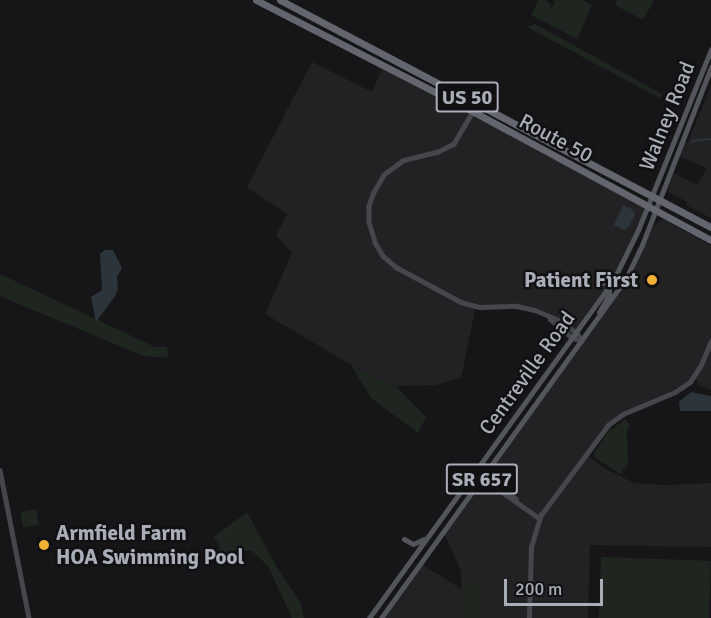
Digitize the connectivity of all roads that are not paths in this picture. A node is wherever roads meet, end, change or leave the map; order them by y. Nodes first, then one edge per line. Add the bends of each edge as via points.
1 (256, 0) edge
2 (280, 0) edge
3 (711, 49) edge
4 (711, 67) edge
5 (478, 103) junction
6 (474, 112) junction
7 (656, 197) junction
8 (648, 206) junction
9 (655, 210) junction
10 (711, 227) edge
11 (711, 240) edge
12 (614, 279) junction
13 (602, 283) dead end
14 (609, 288) junction
15 (597, 320) junction
16 (575, 335) junction
17 (711, 340) edge
18 (582, 341) junction
19 (0, 470) edge
20 (476, 470) junction
21 (484, 476) junction
22 (539, 518) junction
23 (428, 536) junction
24 (409, 562) junction
25 (373, 612) junction
26 (29, 618) edge
27 (369, 618) edge
28 (381, 618) edge
29 (529, 618) edge

1 - 6 highway, Route 50 / US 50
2 - 5 highway, Route 50 / US 50
3 - 7 main road, Walney Road / SR 657
4 - 7 main road, Walney Road / SR 657
5 - 6 street
5 - 7 highway, Route 50 / US 50
6 - 8 highway, Route 50 / US 50
6 - 16 street via 454,144 403,161 384,175 369,206 372,238 396,267 465,304 484,308 517,306 545,314
7 - 8 main road, Centreville Road / SR 657
7 - 9 main road, Centreville Road / SR 657
7 - 10 highway, Route 50 / US 50
8 - 9 highway, Route 50 / US 50
8 - 12 main road, Centreville Road / SR 657
9 - 11 highway, Route 50 / US 50
9 - 15 main road, Centreville Road / SR 657 via 630,271
12 - 13 main road
12 - 14 main road, Centreville Road / SR 657
14 - 15 main road
14 - 16 main road, Centreville Road / SR 657
15 - 18 main road, Centreville Road / SR 657
16 - 18 street
16 - 20 main road, Centreville Road / SR 657
17 - 22 street via 690,382 608,425
18 - 21 main road, Centreville Road / SR 657
19 - 26 street
20 - 21 street
20 - 23 main road, Centreville Road / SR 657
21 - 22 street
21 - 28 main road, Centreville Road / SR 657
22 - 29 street via 531,547
23 - 24 main road, Centreville Road / SR 657
23 - 24 main road via 416,544 404,538 411,550
24 - 25 main road, Centreville Road / SR 657
25 - 27 main road, Centreville Road / SR 657
25 - 28 street

